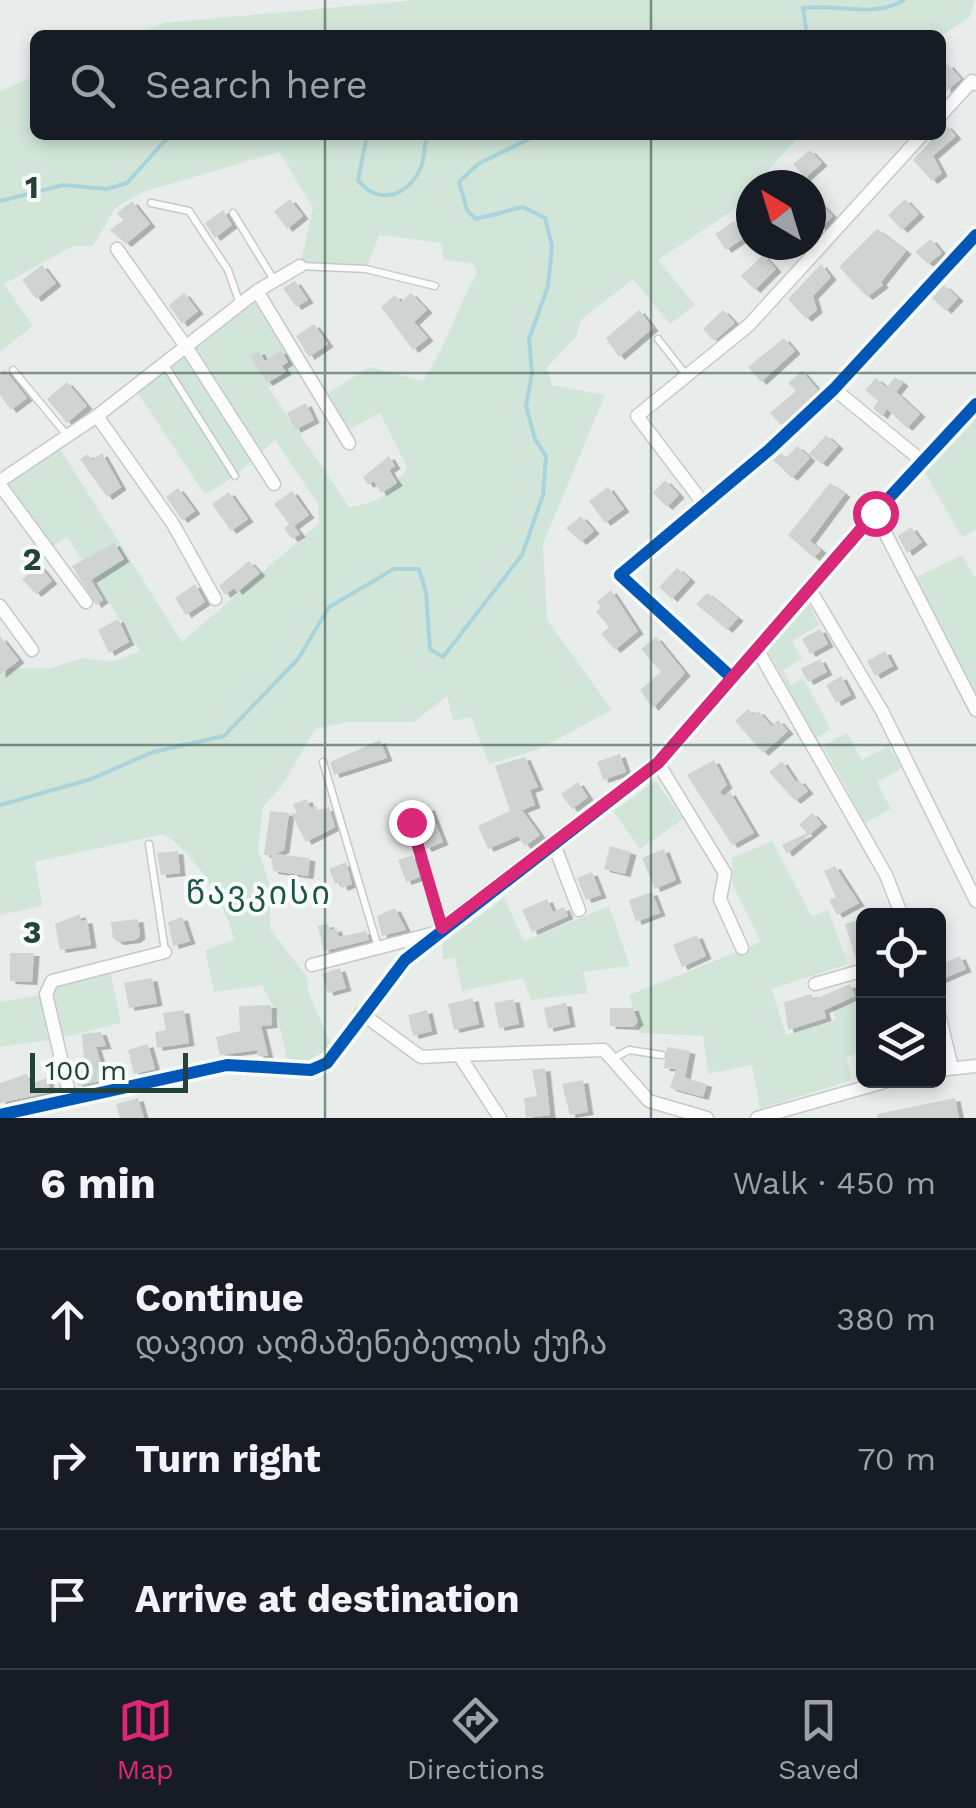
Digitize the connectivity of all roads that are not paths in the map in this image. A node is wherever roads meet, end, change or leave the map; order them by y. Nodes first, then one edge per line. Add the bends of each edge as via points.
1 (976, 84) edge
2 (946, 109) edge
3 (917, 140) edge
4 (151, 204) dead end
5 (233, 213) dead end
6 (976, 235) edge
7 (117, 250) dead end
8 (300, 266) joint
9 (274, 281) junction
10 (436, 286) dead end
11 (257, 291) junction
12 (240, 305) junction
13 (658, 339) dead end
14 (188, 348) junction
15 (164, 364) junction
16 (13, 370) dead end
17 (688, 377) junction
18 (834, 389) junction
19 (976, 404) edge
20 (97, 416) junction
21 (66, 434) junction
22 (348, 443) dead end
23 (922, 461) junction
24 (235, 476) dead end
25 (0, 483) edge
26 (274, 484) dead end
27 (703, 503) junction
28 (875, 513) junction
29 (809, 588) junction
30 (214, 599) dead end
31 (86, 602) dead end
32 (0, 606) edge
33 (756, 647) junction
34 (32, 650) dead end
35 (730, 677) junction
36 (976, 710) edge
37 (323, 762) dead end
38 (658, 763) junction
39 (411, 822) dead end
40 (553, 842) junction
41 (150, 844) dead end
42 (976, 900) edge
43 (899, 908) edge
44 (579, 910) dead end
45 (438, 930) junction
46 (379, 948) junction
47 (742, 948) dead end
48 (166, 952) joint
49 (312, 965) dead end
50 (856, 972) edge
51 (816, 984) dead end
52 (361, 1013) junction
53 (459, 1055) junction
54 (662, 1055) dead end
55 (614, 1058) junction
56 (974, 1066) edge
57 (946, 1069) edge
58 (862, 1088) edge
59 (70, 1097) junction
60 (0, 1115) edge
61 (500, 1118) edge
62 (707, 1118) edge
63 (757, 1118) edge

1 - 2 street
3 - 17 street via 748,326
4 - 12 lane via 190,211 228,270
5 - 9 lane
6 - 18 street
7 - 14 street
8 - 9 street
8 - 10 lane via 366,270
9 - 11 street
11 - 12 street
11 - 22 street
12 - 14 street
13 - 17 lane
14 - 15 street
14 - 26 street
15 - 20 street
15 - 24 lane
16 - 21 lane
17 - 27 street via 637,416
18 - 23 street
18 - 27 street
19 - 23 street
20 - 21 street
20 - 30 street via 173,524
21 - 25 street
23 - 28 street
25 - 31 street
27 - 35 street via 620,576
28 - 29 street
28 - 36 street
29 - 33 street
29 - 42 street via 882,712
32 - 34 street
33 - 35 street
33 - 43 street
35 - 38 street
37 - 46 lane
38 - 40 street
38 - 47 street via 725,873 720,899
39 - 45 lane
40 - 44 street
40 - 45 street
41 - 48 lane
45 - 46 street
45 - 52 street
46 - 49 street
48 - 59 street via 52,981 46,994
50 - 51 street
52 - 53 street via 422,1057
52 - 59 street via 327,1063 311,1070 226,1065
53 - 55 street via 589,1048
53 - 61 street
54 - 55 lane via 629,1050
55 - 62 street via 649,1101
56 - 57 street
58 - 63 street
59 - 60 street

